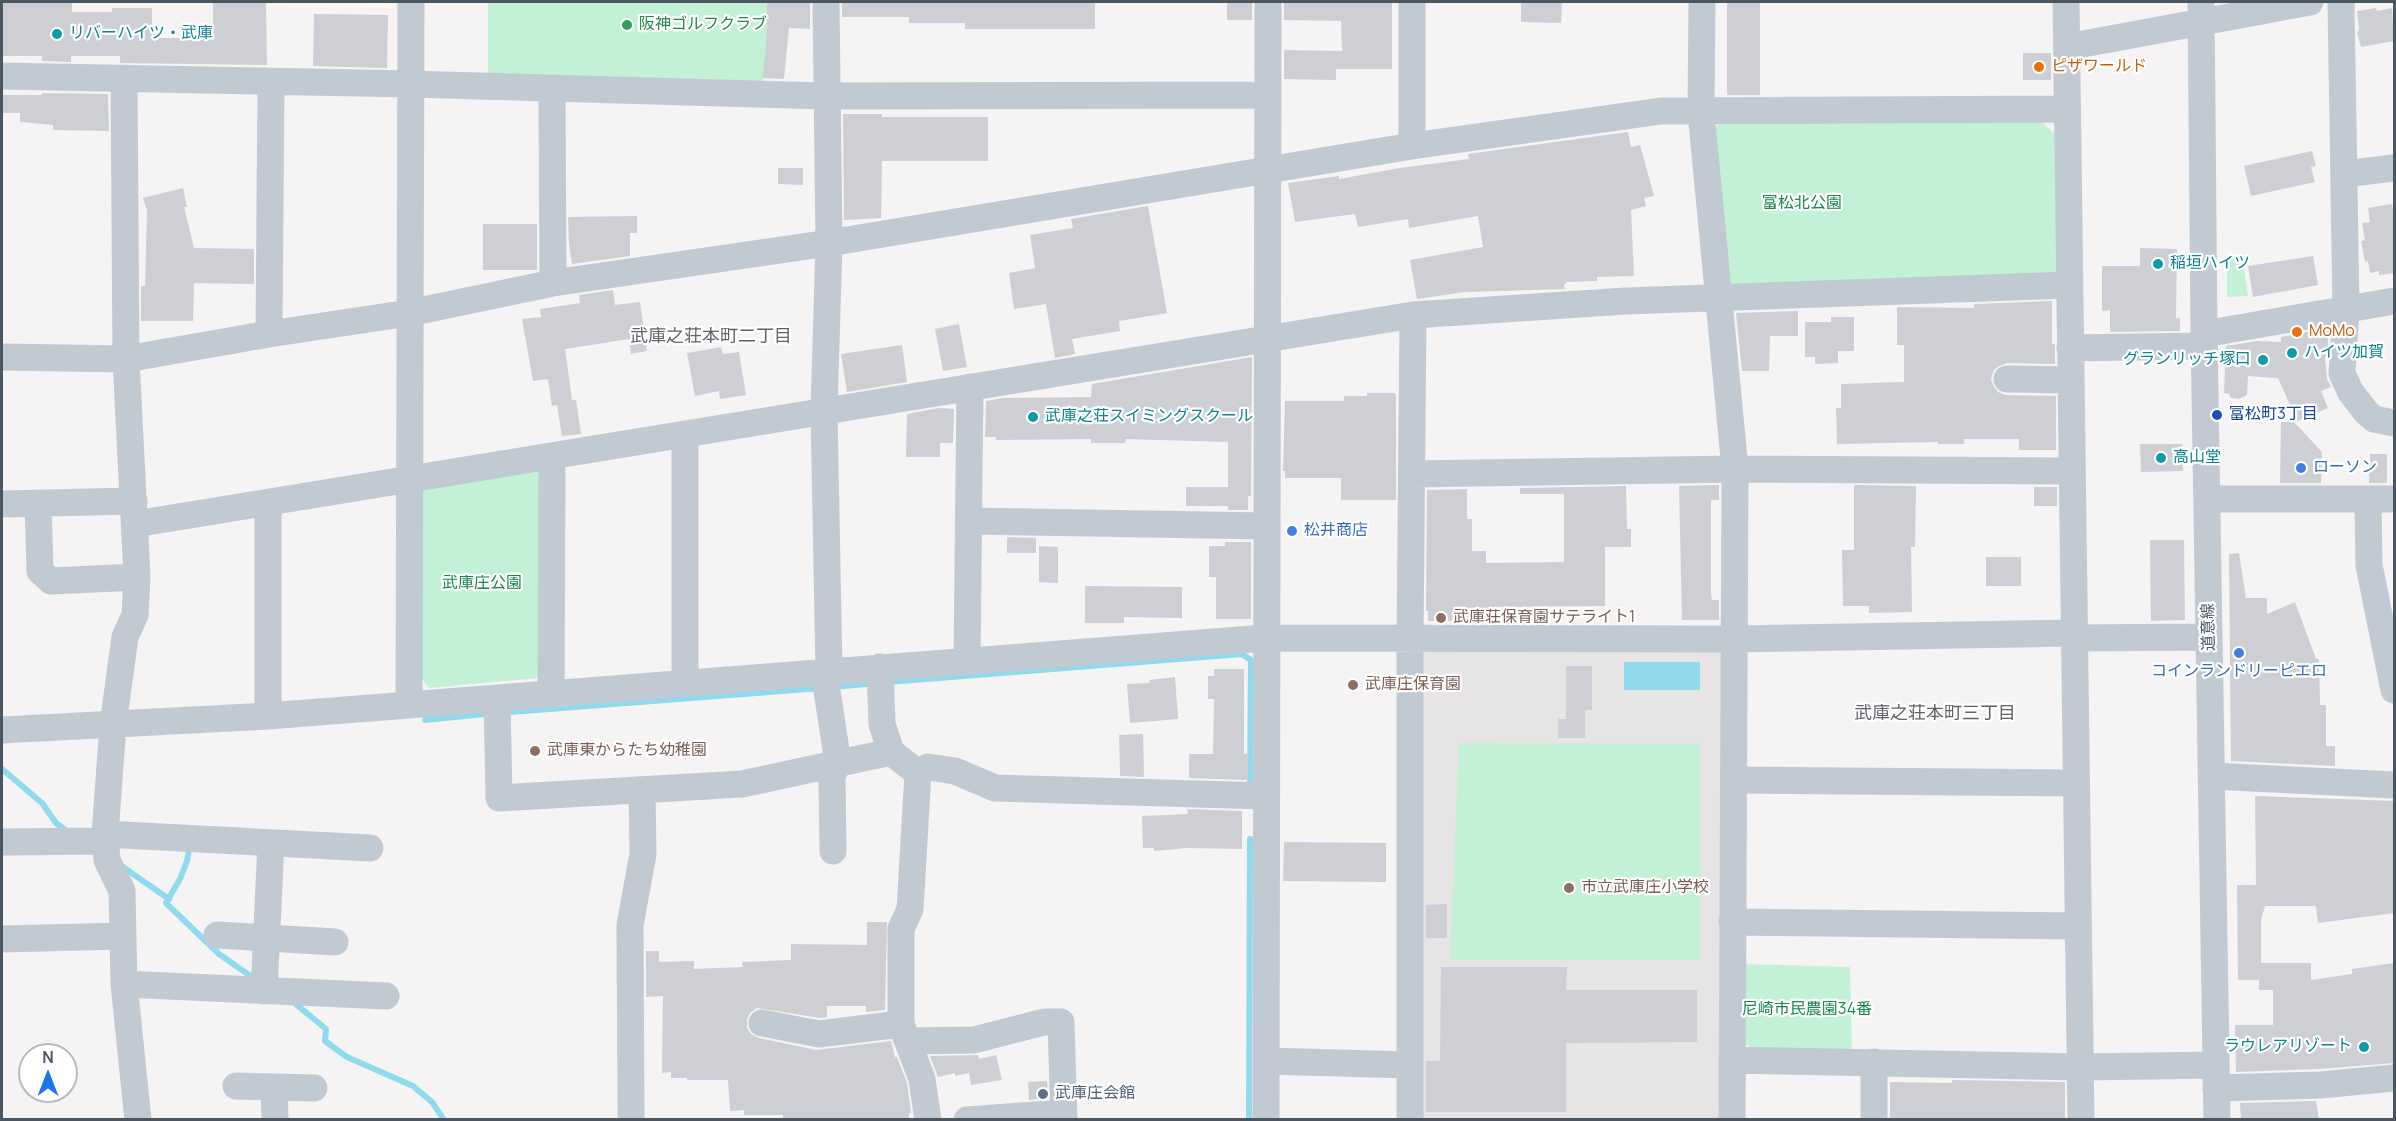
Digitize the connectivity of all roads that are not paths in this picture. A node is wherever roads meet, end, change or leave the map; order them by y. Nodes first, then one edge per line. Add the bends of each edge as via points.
1 (411, 2) edge
2 (826, 2) edge
3 (1268, 2) edge
4 (1412, 2) edge
5 (1702, 2) edge
6 (2066, 2) edge
7 (2310, 2) edge
8 (2341, 2) edge
9 (2201, 11) edge
10 (2067, 47) junction
11 (2, 76) edge
12 (124, 79) junction
13 (271, 82) junction
14 (410, 84) junction
15 (552, 88) junction
16 (1267, 94) junction
17 (826, 96) junction
18 (2066, 110) junction
19 (1701, 111) junction
20 (1412, 146) junction
21 (2394, 168) edge
22 (1266, 171) junction
23 (2344, 174) junction
24 (829, 243) junction
25 (553, 283) junction
26 (2069, 285) junction
27 (1711, 298) junction
28 (2394, 301) edge
29 (2346, 309) junction
30 (409, 313) junction
31 (1413, 315) junction
32 (269, 334) junction
33 (1267, 337) junction
34 (2204, 340) junction
35 (2070, 348) junction
36 (2, 357) edge
37 (126, 359) junction
38 (2007, 379) dead end
39 (2070, 380) junction
40 (970, 387) junction
41 (824, 411) junction
42 (2394, 423) edge
43 (685, 434) junction
44 (552, 457) junction
45 (1735, 469) junction
46 (2071, 471) junction
47 (1412, 474) junction
48 (410, 480) junction
49 (2381, 499) edge
50 (2207, 500) junction
51 (268, 503) junction
52 (2, 504) edge
53 (38, 504) junction
54 (135, 513) junction
55 (969, 521) junction
56 (1266, 526) junction
57 (137, 577) junction
58 (2074, 635) junction
59 (2209, 637) junction
60 (1265, 638) junction
61 (1735, 639) junction
62 (1410, 640) junction
63 (967, 660) junction
64 (880, 678) junction
65 (827, 679) junction
66 (685, 682) junction
67 (2394, 690) edge
68 (551, 693) junction
69 (497, 699) junction
70 (409, 704) junction
71 (268, 716) junction
72 (113, 725) junction
73 (2, 730) edge
74 (891, 752) junction
75 (838, 763) junction
76 (918, 773) junction
77 (2212, 776) junction
78 (1734, 780) junction
79 (2075, 783) junction
80 (2394, 785) edge
81 (642, 790) junction
82 (1265, 796) junction
83 (105, 837) junction
84 (2, 842) edge
85 (271, 843) junction
86 (370, 848) dead end
87 (833, 851) dead end
88 (1732, 922) junction
89 (2077, 926) junction
90 (217, 935) dead end
91 (123, 936) junction
92 (267, 938) junction
93 (2, 939) edge
94 (335, 942) dead end
95 (124, 984) junction
96 (270, 988) junction
97 (386, 996) dead end
98 (762, 1023) dead end
99 (904, 1033) junction
100 (1732, 1060) junction
101 (1266, 1061) junction
102 (1874, 1062) junction
103 (1410, 1065) junction
104 (2081, 1067) junction
105 (2216, 1077) junction
106 (2394, 1078) edge
107 (236, 1086) dead end
108 (274, 1087) junction
109 (314, 1088) dead end
110 (1063, 1116) edge
111 (138, 1119) edge
112 (275, 1119) edge
113 (631, 1119) edge
114 (928, 1119) edge
115 (967, 1119) edge
116 (1266, 1119) edge
117 (1410, 1119) edge
118 (1732, 1119) edge
119 (1874, 1119) edge
120 (2081, 1119) edge
121 (2217, 1119) edge

1 - 14 street
2 - 17 street
3 - 16 street
4 - 20 street
5 - 19 street
6 - 10 street
7 - 9 street
8 - 23 street
9 - 10 street
9 - 34 street, 道意線
10 - 18 street
11 - 12 street
12 - 13 street
12 - 37 street
13 - 14 street
13 - 32 street
14 - 15 street
14 - 30 street
15 - 17 street
15 - 25 street
16 - 17 street
16 - 22 street
17 - 24 street
18 - 19 street
18 - 26 street
19 - 20 street via 1661,111
19 - 27 street
20 - 22 street
21 - 23 street
22 - 24 street
22 - 33 street
23 - 29 street
24 - 25 street
24 - 41 street
25 - 30 street
26 - 27 street
26 - 35 street
27 - 31 street
27 - 45 street
28 - 29 street
29 - 34 street
29 - 42 street via 2342,373 2358,403 2374,419
30 - 32 street
30 - 48 street
31 - 33 street
31 - 47 street
32 - 37 street
33 - 40 street
33 - 56 street
34 - 35 street
34 - 50 street, 道意線
35 - 39 street
36 - 37 street
37 - 54 street
38 - 39 street
39 - 46 street
40 - 41 street
40 - 55 street
41 - 43 street
41 - 65 street
43 - 44 street
43 - 66 street
44 - 48 street
44 - 68 street
45 - 46 street
45 - 47 street
45 - 61 street
46 - 58 street
47 - 62 street
48 - 51 street
48 - 70 street
49 - 50 street
49 - 67 street via 2368,565
50 - 59 street, 道意線
51 - 54 street
51 - 71 street
52 - 53 street
53 - 54 street
53 - 57 street via 40,571 51,581
54 - 57 street
55 - 56 street
55 - 63 street
56 - 60 street
57 - 72 street via 135,615 125,637
58 - 59 street
58 - 61 street
58 - 79 street
59 - 77 street, 道意線
60 - 62 street
60 - 63 street
60 - 82 street
61 - 62 street
61 - 78 street
62 - 103 street
63 - 64 street
64 - 65 street
64 - 74 street via 882,724
65 - 66 street
65 - 75 street
66 - 68 street
68 - 69 street
69 - 70 street
69 - 81 street via 499,798
70 - 71 street
71 - 72 street
72 - 73 street
72 - 83 street
74 - 75 street
74 - 76 street
75 - 81 street via 742,784
75 - 87 street via 832,776
76 - 82 street via 928,767 955,771 994,788
76 - 99 street via 910,909 901,928
77 - 80 street
77 - 105 street, 道意線
78 - 79 street
78 - 88 street
79 - 89 street
81 - 113 street via 643,854 630,925
82 - 101 street
83 - 84 street
83 - 85 street
83 - 91 street via 107,860 122,891
85 - 86 street
85 - 92 street
88 - 89 street
88 - 100 street
89 - 104 street
90 - 92 street
91 - 93 street
91 - 95 street
92 - 94 street
92 - 96 street
95 - 96 street
95 - 111 street
96 - 97 street
98 - 99 street via 819,1034
99 - 110 street via 974,1040 1044,1022 1061,1022
99 - 114 street via 922,1079
100 - 102 street
100 - 118 street
101 - 103 street
101 - 116 street
102 - 104 street
102 - 119 street
103 - 117 street
104 - 105 street
104 - 120 street
105 - 106 street via 2320,1085
105 - 121 street, 道意線
107 - 108 street
108 - 109 street
108 - 112 street
110 - 115 street

